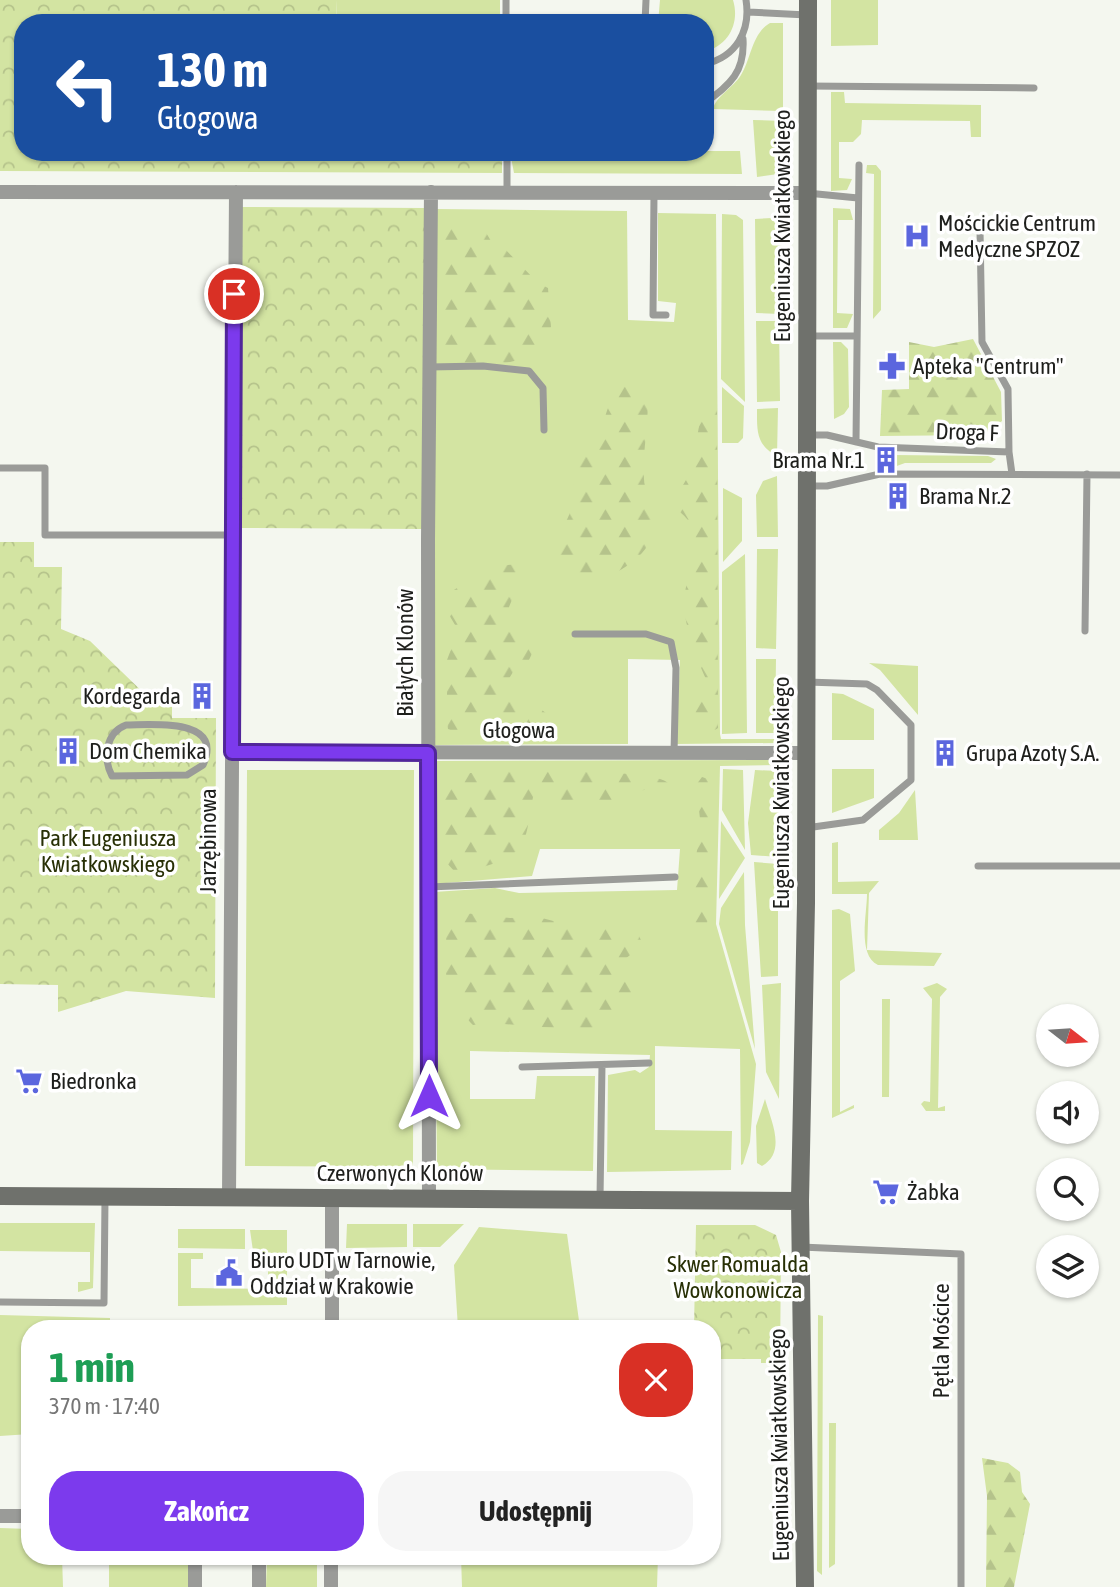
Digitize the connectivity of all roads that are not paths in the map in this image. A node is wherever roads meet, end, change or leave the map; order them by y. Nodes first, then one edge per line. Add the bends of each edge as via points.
1 (746, 0) edge
2 (808, 8) edge
3 (748, 12) junction
4 (743, 36) junction
5 (714, 61) edge
6 (807, 86) junction
7 (1034, 88) dead end
8 (714, 96) edge
9 (507, 161) edge
10 (859, 165) dead end
11 (0, 192) edge
12 (236, 192) junction
13 (431, 192) junction
14 (507, 192) junction
15 (654, 193) junction
16 (806, 193) junction
17 (858, 198) junction
18 (980, 230) dead end
19 (666, 315) dead end
20 (806, 336) junction
21 (856, 336) junction
22 (429, 367) junction
23 (544, 430) dead end
24 (808, 435) junction
25 (856, 442) junction
26 (1009, 452) junction
27 (0, 468) edge
28 (1012, 474) junction
29 (1087, 474) junction
30 (1120, 474) edge
31 (807, 486) junction
32 (232, 535) junction
33 (1085, 631) dead end
34 (575, 634) dead end
35 (806, 682) junction
36 (207, 752) joint
37 (232, 752) junction
38 (428, 753) junction
39 (806, 753) junction
40 (674, 754) junction
41 (806, 828) junction
42 (978, 866) dead end
43 (1120, 866) edge
44 (675, 877) dead end
45 (428, 887) junction
46 (649, 1063) dead end
47 (602, 1065) junction
48 (522, 1067) dead end
49 (0, 1196) edge
50 (105, 1197) junction
51 (229, 1197) junction
52 (332, 1197) junction
53 (429, 1198) junction
54 (600, 1199) junction
55 (800, 1201) junction
56 (801, 1247) junction
57 (0, 1302) edge
58 (332, 1320) edge
59 (0, 1516) edge
60 (21, 1516) edge
61 (195, 1565) edge
62 (259, 1565) edge
63 (331, 1565) edge
64 (195, 1587) edge
65 (259, 1587) edge
66 (331, 1587) edge
67 (804, 1587) edge
68 (961, 1587) edge

1 - 3 lane
2 - 3 lane
2 - 6 main road, Eugeniusza Kwiatkowskiego
3 - 4 lane
4 - 5 lane via 724,57
4 - 8 lane via 744,60 729,85
6 - 7 lane
6 - 16 main road, Eugeniusza Kwiatkowskiego
9 - 14 lane
10 - 17 lane
11 - 12 street
12 - 13 street
12 - 32 street, Jarzębinowa
13 - 14 street
13 - 22 street, Białych Klonów
14 - 15 street
15 - 16 street
15 - 19 lane via 653,315
16 - 17 lane
16 - 20 main road, Eugeniusza Kwiatkowskiego
17 - 21 lane
18 - 26 lane via 982,342 1008,389
20 - 21 lane
20 - 24 main road, Eugeniusza Kwiatkowskiego
21 - 25 lane
22 - 23 lane via 529,370 543,388
22 - 38 street, Białych Klonów
24 - 25 lane, Droga F
24 - 31 main road, Eugeniusza Kwiatkowskiego
25 - 26 lane, Droga F
26 - 28 lane, Droga F
27 - 32 lane via 45,468 45,535
28 - 29 lane, Droga F
28 - 31 lane, Droga F via 880,474
29 - 30 lane, Droga F
29 - 33 lane
31 - 35 main road, Eugeniusza Kwiatkowskiego
32 - 37 street, Jarzębinowa
34 - 40 lane via 646,634 671,642 676,668
35 - 39 main road, Eugeniusza Kwiatkowskiego
35 - 41 lane via 867,684 877,690 911,724 911,780 863,820
36 - 36 lane via 200,734 184,726 126,725 110,740 106,759 112,776 187,775 203,765
37 - 38 street, Głogowa
37 - 51 street, Jarzębinowa
38 - 40 street, Głogowa
38 - 45 street, Białych Klonów
39 - 40 street, Głogowa
39 - 41 main road, Eugeniusza Kwiatkowskiego
41 - 55 main road, Eugeniusza Kwiatkowskiego
42 - 43 lane
44 - 45 lane
45 - 53 street, Białych Klonów
46 - 47 lane
47 - 48 lane
47 - 54 lane
49 - 50 main road, Czerwonych Klonów
50 - 51 main road, Czerwonych Klonów
50 - 57 lane via 104,1303
51 - 52 main road, Czerwonych Klonów
52 - 53 main road, Czerwonych Klonów
52 - 58 street
53 - 54 main road, Czerwonych Klonów
54 - 55 main road, Czerwonych Klonów
55 - 56 main road, Eugeniusza Kwiatkowskiego
56 - 67 main road, Eugeniusza Kwiatkowskiego
56 - 68 lane, Pętla Mościce via 961,1254
59 - 60 street
61 - 64 street
62 - 65 street
63 - 66 street

